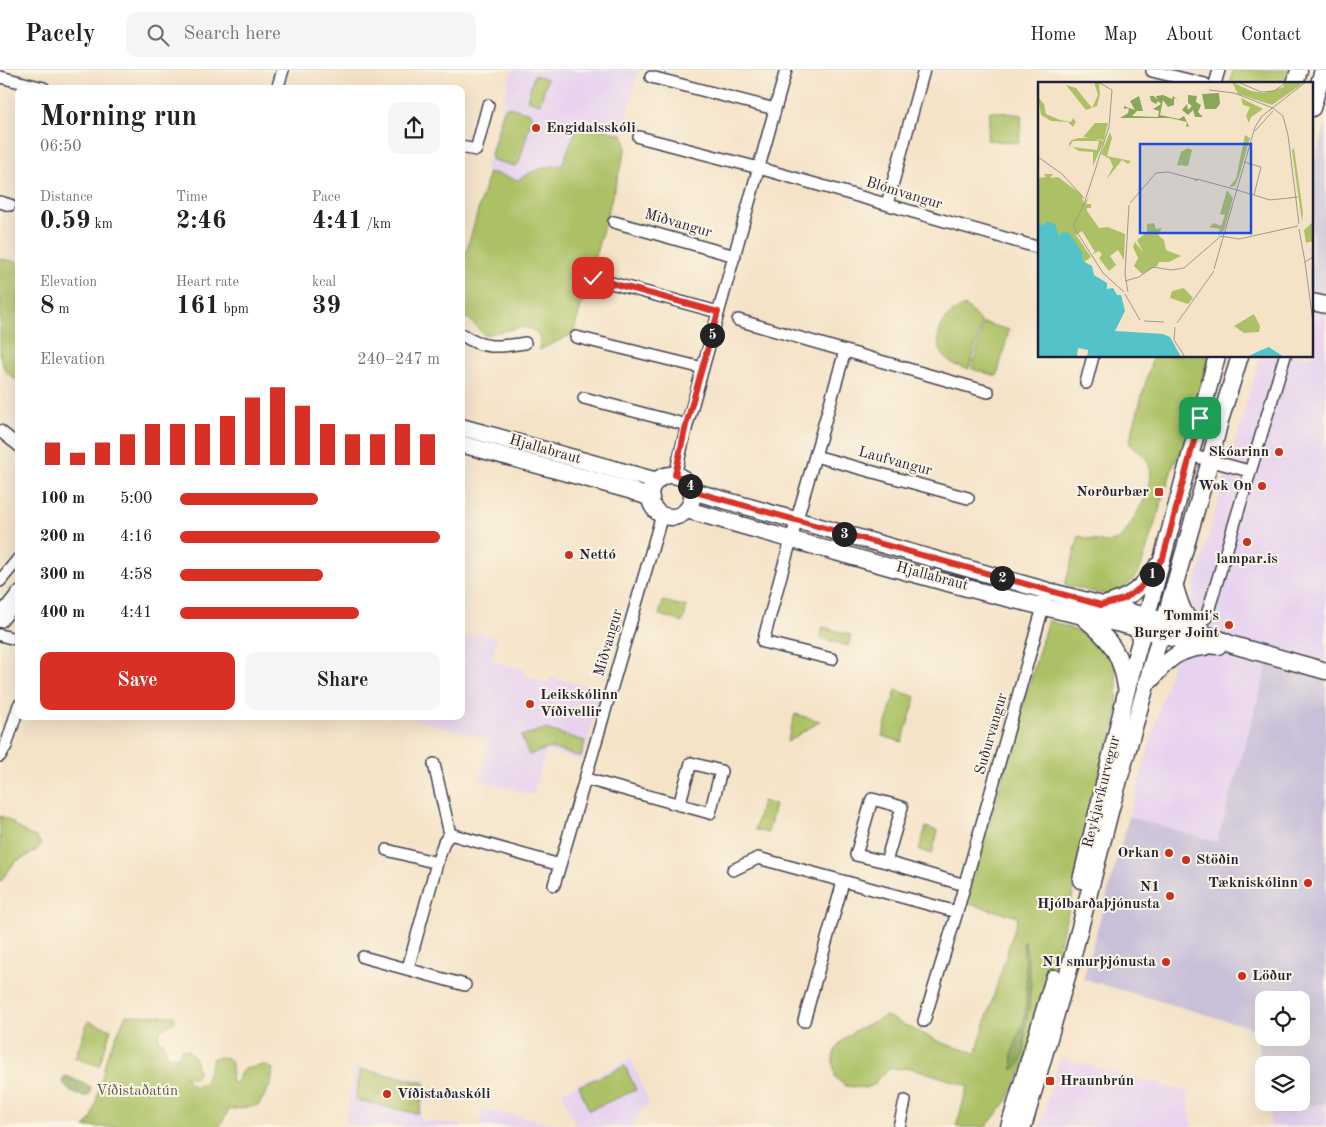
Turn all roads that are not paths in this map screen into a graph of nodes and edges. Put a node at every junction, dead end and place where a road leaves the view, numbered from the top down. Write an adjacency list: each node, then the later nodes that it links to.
1 (283, 70): 10 (street)
2 (786, 70): 13 (street)
3 (924, 70): 17 (street)
4 (1152, 70): 8 (street)
5 (1323, 70): 11 (main road)
6 (0, 77): 9 (street)
7 (651, 77): 13 (street)
8 (1197, 82)
9 (32, 85)
10 (278, 85)
11 (1314, 101)
12 (488, 105): 15 (street)
13 (775, 110): 16 (street)
14 (639, 136): 16 (street)
15 (465, 148)
16 (759, 168): 17 (street, Blómvangur); 20 (street)
17 (887, 204): 19 (street, Blómvangur)
18 (614, 222): 20 (street, Miðvangur)
19 (1038, 247)
20 (735, 256): 22 (street)
21 (593, 278): 22 (street)
22 (718, 312): 32 (street)
23 (738, 320): 27 (street)
24 (465, 337): 26 (street)
25 (576, 337): 32 (street)
26 (525, 343)
27 (845, 351): 34 (street); 42 (street)
28 (1092, 358): 33 (street)
29 (1216, 358): 41 (main road, Reykjavíkurvegur)
30 (1239, 358): 43 (main road, Reykjavíkurvegur)
31 (1284, 358): 44 (street)
32 (702, 368): 36 (street)
33 (1086, 383)
34 (988, 392)
35 (584, 398): 36 (street)
36 (686, 425): 45 (street)
37 (465, 428): 46 (main road, Hjallabraut)
38 (0, 432): 39 (street)
39 (15, 443)
40 (465, 445): 48 (main road, Hjallabraut)
41 (1190, 455): 43 (street); 54 (main road, Reykjavíkurvegur)
42 (815, 456): 49 (street, Laufvangur); 52 (street)
43 (1210, 461): 44 (street); 57 (main road, Reykjavíkurvegur)
44 (1249, 471): 63 (street)
45 (675, 475): 46 (main road); 47 (main road)
46 (657, 481): 48 (main road)
47 (692, 491): 50 (main road); 52 (main road, Hjallabraut)
48 (651, 498): 51 (main road)
49 (968, 498)
50 (687, 510): 51 (main road); 53 (main road, Hjallabraut)
51 (662, 514): 77 (street, Miðvangur)
52 (797, 520): 53 (street); 58 (main road, Hjallabraut)
53 (791, 538): 58 (main road, Hjallabraut); 70 (street)
54 (1163, 558): 60 (main road); 65 (main road, Reykjavíkurvegur)
55 (15, 564): 56 (street)
56 (6, 577): 61 (main road)
57 (1174, 586): 66 (main road, Reykjavíkurvegur); 69 (main road)
58 (1046, 599): 60 (main road, Hjallabraut); 62 (main road, Hjallabraut); 87 (street, Suðurvangur)
59 (15, 600): 64 (main road)
60 (1101, 605): 65 (main road, Hjallabraut)
61 (0, 606)
62 (1081, 616): 65 (main road, Hjallabraut); 73 (main road)
63 (1206, 618)
64 (0, 619)
65 (1145, 623): 66 (main road, Hjallabraut); 73 (main road, Reykjavíkurvegur)
66 (1163, 628): 69 (main road, Hjallabraut); 72 (main road, Reykjavíkurvegur)
67 (0, 635): 68 (street)
68 (15, 639)
69 (1216, 642): 71 (main road); 72 (main road)
70 (832, 659)
71 (1326, 671)
72 (1147, 686): 99 (main road, Reykjavíkurvegur)
73 (1126, 693): 95 (main road, Reykjavíkurvegur)
74 (15, 718): 75 (street)
75 (0, 756)
76 (434, 764): 79 (street)
77 (586, 779): 78 (street); 83 (street, Miðvangur)
78 (679, 805): 78 (street)
79 (450, 834): 82 (street); 83 (street)
80 (386, 850): 82 (street)
81 (886, 862): 81 (street); 87 (street)
82 (436, 863): 90 (street)
83 (560, 865): 86 (street, Miðvangur)
84 (733, 870): 85 (street)
85 (843, 882): 88 (street); 92 (street)
86 (554, 884)
87 (965, 885): 88 (street, Suðurvangur)
88 (957, 912): 93 (street, Suðurvangur)
89 (363, 957): 90 (street)
90 (408, 968): 91 (street)
91 (464, 985)
92 (804, 1021)
93 (924, 1021)
94 (906, 1101): 96 (street)
95 (1017, 1102): 97 (main road); 98 (main road, Reykjavíkurvegur)
96 (899, 1127)
97 (1002, 1127)
98 (1009, 1127)
99 (1023, 1127)

